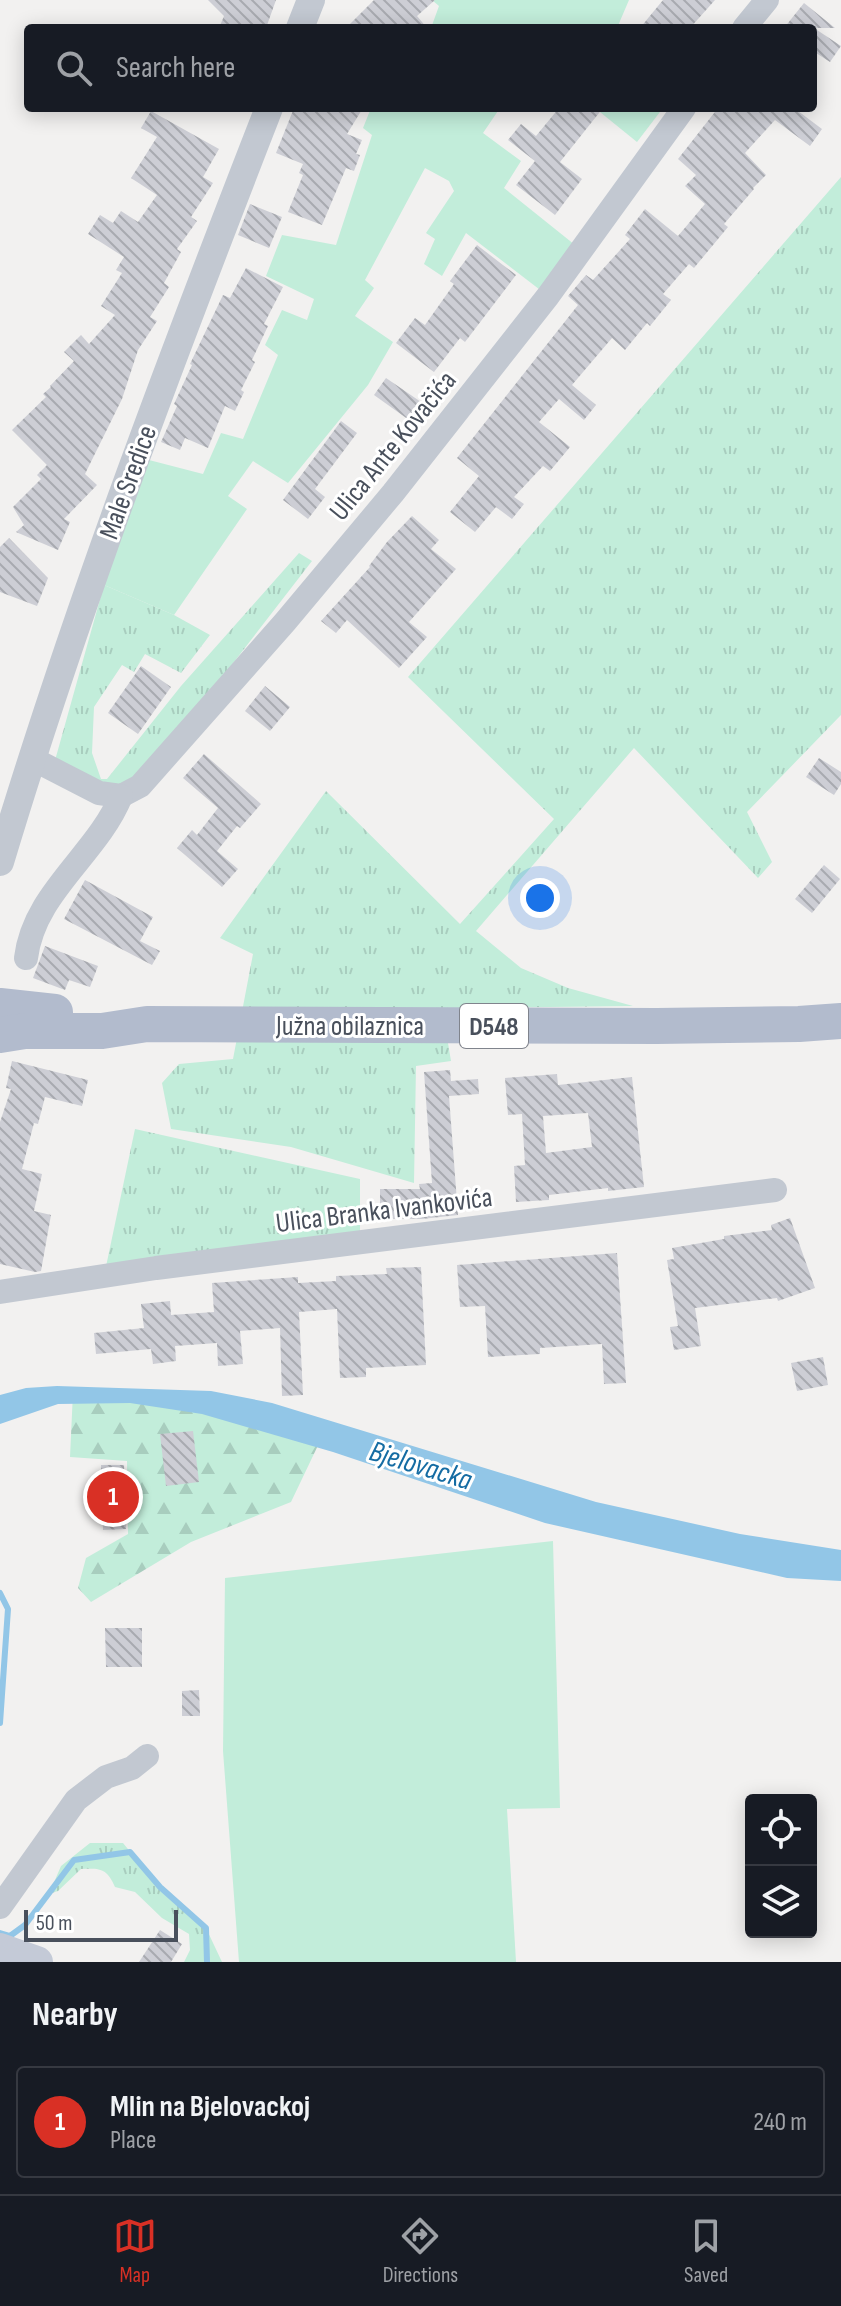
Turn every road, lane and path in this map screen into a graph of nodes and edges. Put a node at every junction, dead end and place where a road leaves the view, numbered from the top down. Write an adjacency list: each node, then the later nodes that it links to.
1 (311, 0): 3 (street)
2 (767, 0): 4 (street)
3 (302, 24)
4 (747, 24)
5 (267, 112): 7 (street, Male Sredice)
6 (681, 112): 8 (street, Ulica Ante Kovačića)
7 (31, 758): 8 (street); 9 (street, Male Sredice)
8 (121, 796): 10 (street, Ulica Ante Kovačića)
9 (0, 862)
10 (26, 958)
11 (0, 1006): 13 (main road, Južna obilaznica / D548)
12 (841, 1021): 13 (main road, Južna obilaznica / D548)
13 (147, 1024): 14 (main road, Južna obilaznica / D548)
14 (0, 1035)
15 (775, 1190): 16 (street, Ulica Branka Ivankovića)
16 (0, 1292)
17 (147, 1756): 18 (street)
18 (0, 1907)
19 (0, 1949): 20 (main road)
20 (37, 1962)

